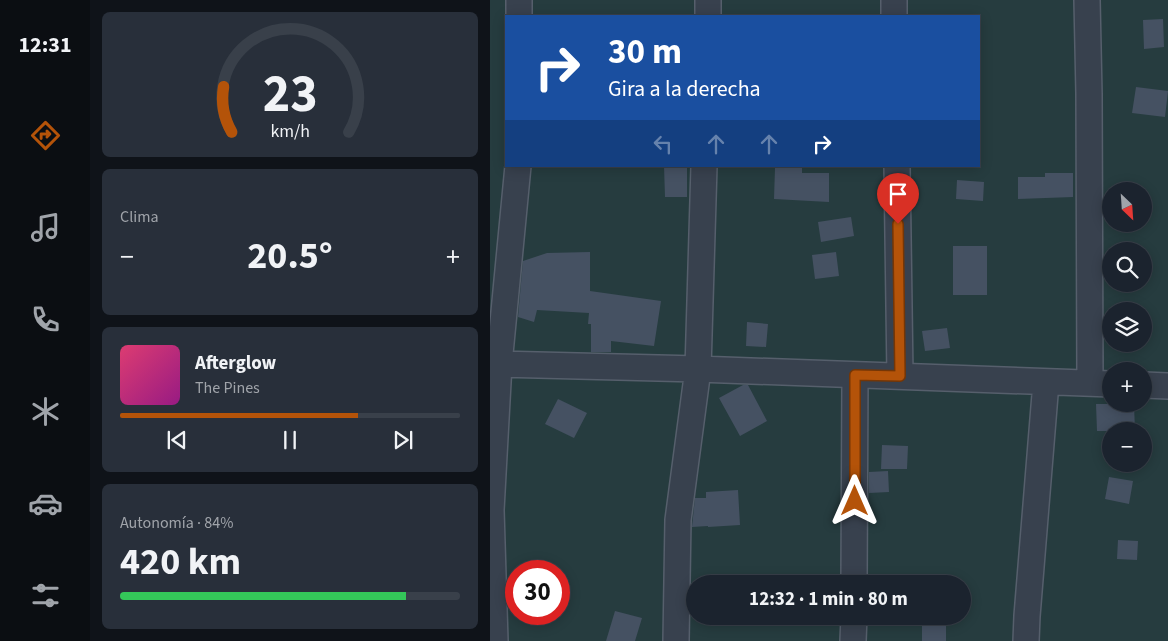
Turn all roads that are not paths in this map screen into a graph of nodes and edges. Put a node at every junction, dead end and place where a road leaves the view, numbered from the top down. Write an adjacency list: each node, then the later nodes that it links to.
1 (519, 0): 5 (street)
2 (708, 0): 6 (street)
3 (894, 0): 7 (street)
4 (1087, 0): 16 (street)
5 (519, 15)
6 (708, 15)
7 (894, 15)
8 (518, 167): 11 (street)
9 (704, 167): 12 (street)
10 (897, 167): 14 (street)
11 (499, 364): 12 (street); 19 (street)
12 (698, 369): 13 (street); 23 (street)
13 (855, 375): 14 (street); 20 (street)
14 (900, 376): 15 (street)
15 (1046, 382): 16 (street); 25 (street)
16 (1101, 384)
17 (1152, 385): 18 (street)
18 (1168, 386)
19 (491, 510): 22 (street)
20 (854, 575)
21 (854, 625): 24 (street)
22 (495, 641)
23 (676, 641)
24 (853, 641)
25 (1026, 641)

